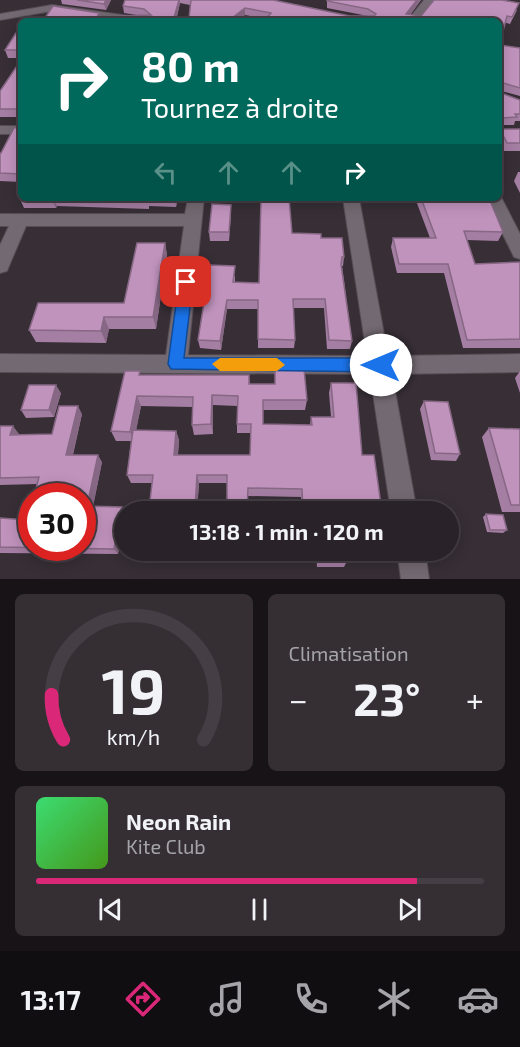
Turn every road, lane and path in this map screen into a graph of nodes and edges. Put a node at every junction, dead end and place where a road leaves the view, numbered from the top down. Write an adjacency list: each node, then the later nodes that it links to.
1 (429, 0): 3 (street)
2 (113, 18): 4 (street)
3 (415, 18)
4 (2, 19)
5 (0, 130): 6 (street)
6 (18, 130)
7 (196, 201): 12 (street)
8 (352, 201): 18 (street)
9 (494, 201): 13 (street)
10 (0, 220): 11 (street)
11 (20, 220): 12 (street); 14 (street)
12 (193, 220): 17 (street)
13 (520, 252)
14 (0, 266)
15 (0, 363): 17 (street)
16 (520, 363): 18 (street)
17 (176, 364): 18 (street)
18 (381, 365): 19 (street)
19 (402, 501)
20 (413, 561): 21 (street)
21 (415, 579)

